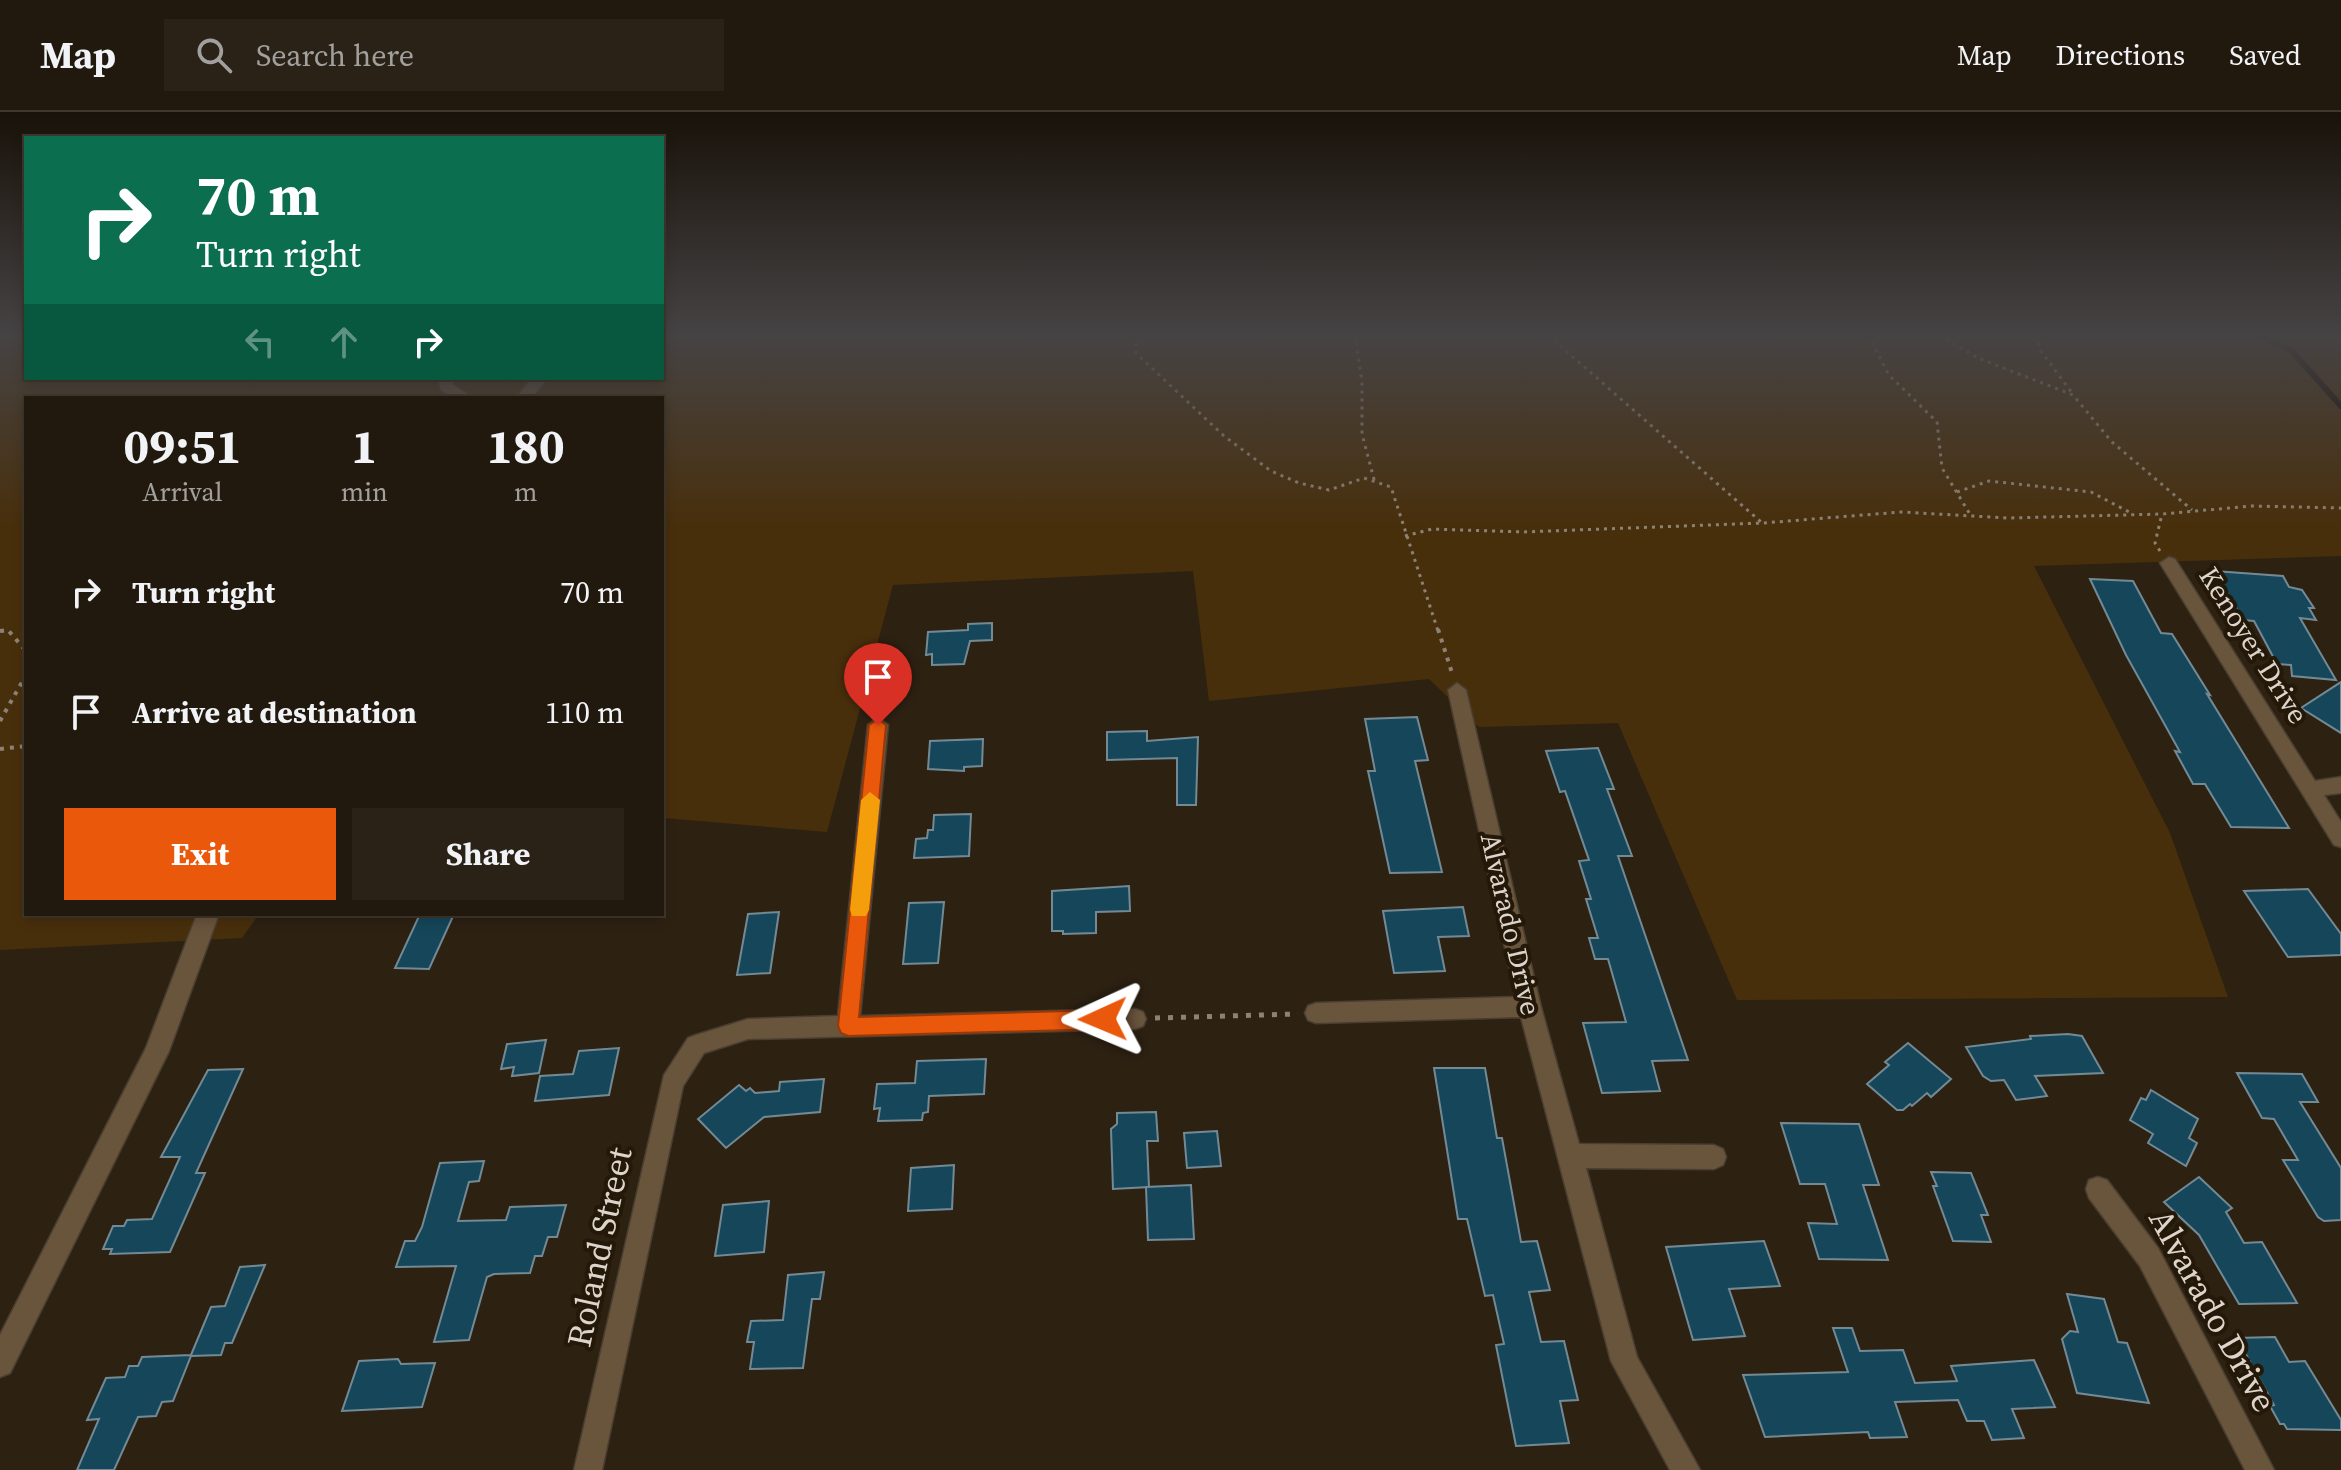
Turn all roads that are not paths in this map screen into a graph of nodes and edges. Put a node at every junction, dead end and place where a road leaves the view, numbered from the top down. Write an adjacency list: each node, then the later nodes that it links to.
1 (2169, 563): 5 (street, Kenoyer Drive)
2 (1457, 690): 8 (street, Alvarado Drive)
3 (878, 725): 11 (street)
4 (2341, 785): 5 (street)
5 (2311, 789): 6 (street, Kenoyer Drive)
6 (2341, 839)
7 (207, 916): 15 (street)
8 (1530, 1007): 9 (street); 12 (street, Alvarado Drive)
9 (1316, 1013)
10 (1135, 1019): 11 (street)
11 (848, 1026): 16 (street, Roland Street)
12 (1569, 1156): 13 (street); 17 (street, Alvarado Drive)
13 (1714, 1157)
14 (2098, 1189): 18 (street, Alvarado Drive)
15 (0, 1363)
16 (588, 1470)
17 (1686, 1470)
18 (2260, 1470)

